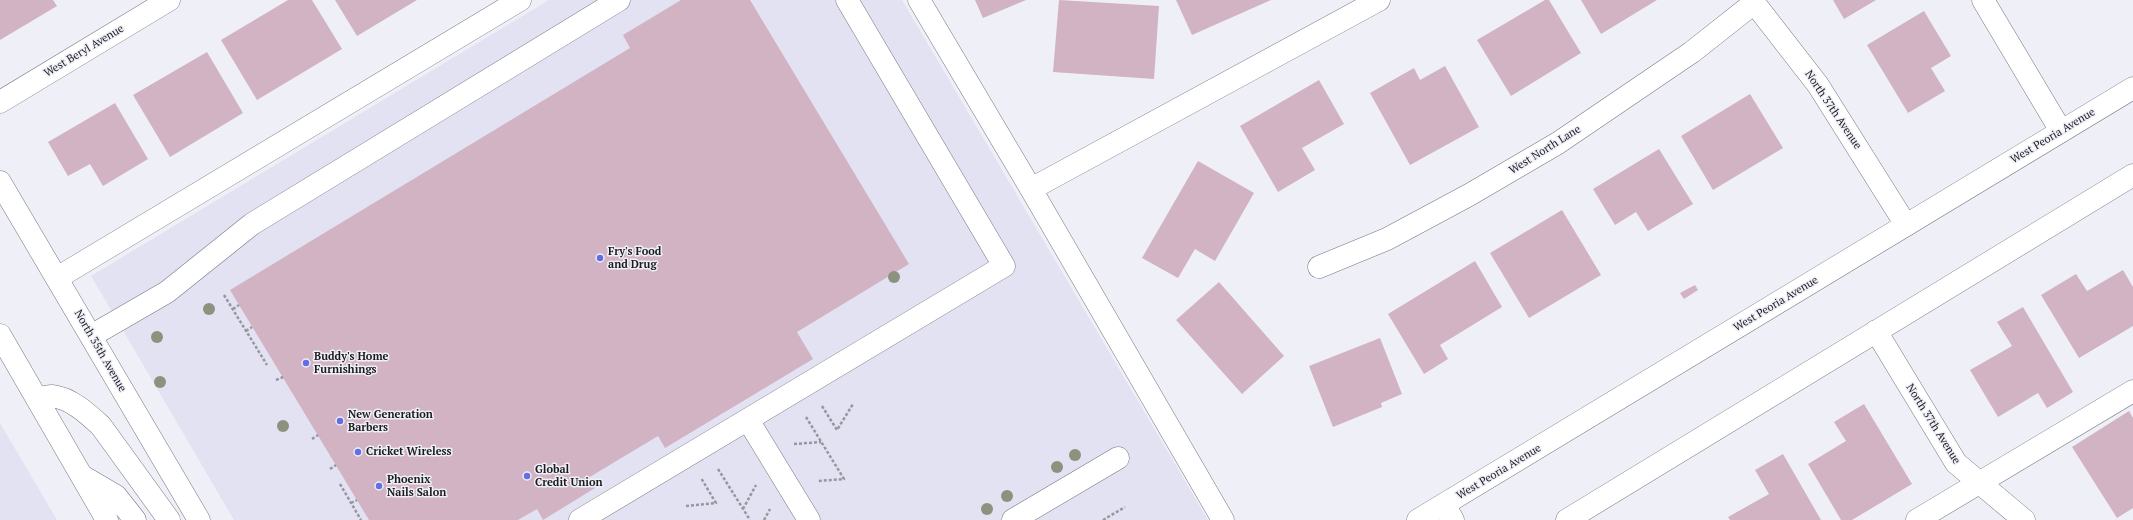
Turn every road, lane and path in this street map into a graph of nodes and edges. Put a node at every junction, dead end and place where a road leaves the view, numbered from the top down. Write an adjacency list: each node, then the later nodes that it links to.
1 (169, 0): 10 (street, West Beryl Avenue)
2 (520, 0): 17 (street)
3 (619, 0): 25 (street)
4 (846, 0): 34 (street)
5 (919, 0): 14 (street)
6 (1379, 0): 14 (street)
7 (1983, 0): 11 (street)
8 (1753, 2): 15 (street, North 37th Avenue); 16 (street, West North Lane)
9 (2133, 88): 11 (street, West Peoria Avenue)
10 (0, 102)
11 (2062, 131): 15 (street, West Peoria Avenue)
12 (2133, 175): 23 (street)
13 (0, 182): 17 (street, North 35th Avenue)
14 (1031, 189): 67 (street)
15 (1906, 225): 55 (street, West Peoria Avenue)
16 (1319, 267)
17 (57, 278): 25 (street, North 35th Avenue)
18 (224, 295): 20 (path)
19 (239, 305): 20 (path)
20 (233, 309): 22 (path)
21 (252, 327): 22 (path)
22 (246, 331): 26 (path)
23 (1876, 331): 47 (street, North 37th Avenue); 69 (street)
24 (0, 335): 30 (street)
25 (91, 336): 59 (street, North 35th Avenue)
26 (267, 365)
27 (283, 377): 28 (path)
28 (276, 380)
29 (2133, 391): 47 (street)
30 (37, 398): 44 (street); 58 (street)
31 (820, 402): 32 (path)
32 (853, 404)
33 (803, 412): 37 (path)
34 (748, 420): 61 (street); 64 (street)
35 (318, 435): 36 (path)
36 (312, 439)
37 (821, 442): 38 (path); 46 (path)
38 (788, 445)
39 (1118, 458): 65 (street)
40 (336, 465): 42 (path)
41 (715, 465): 54 (path)
42 (330, 469)
43 (699, 474): 52 (path)
44 (82, 476): 56 (street); 57 (street)
45 (759, 479): 54 (path)
46 (811, 482)
47 (1978, 483): 70 (street); 71 (street, North 37th Avenue)
48 (340, 484): 50 (path)
49 (356, 500): 50 (path)
50 (351, 503): 60 (path)
51 (773, 503): 63 (path)
52 (686, 506)
53 (1125, 507): 66 (path)
54 (743, 509): 62 (path)
55 (1448, 512): 68 (street, West Peoria Avenue)
56 (107, 520)
57 (135, 520)
58 (169, 520)
59 (199, 520)
60 (361, 520)
61 (580, 520)
62 (750, 520)
63 (764, 520)
64 (809, 520)
65 (1013, 520)
66 (1103, 520)
67 (1223, 520)
68 (1418, 520)
69 (1567, 520)
70 (1917, 520)
71 (2024, 520)

